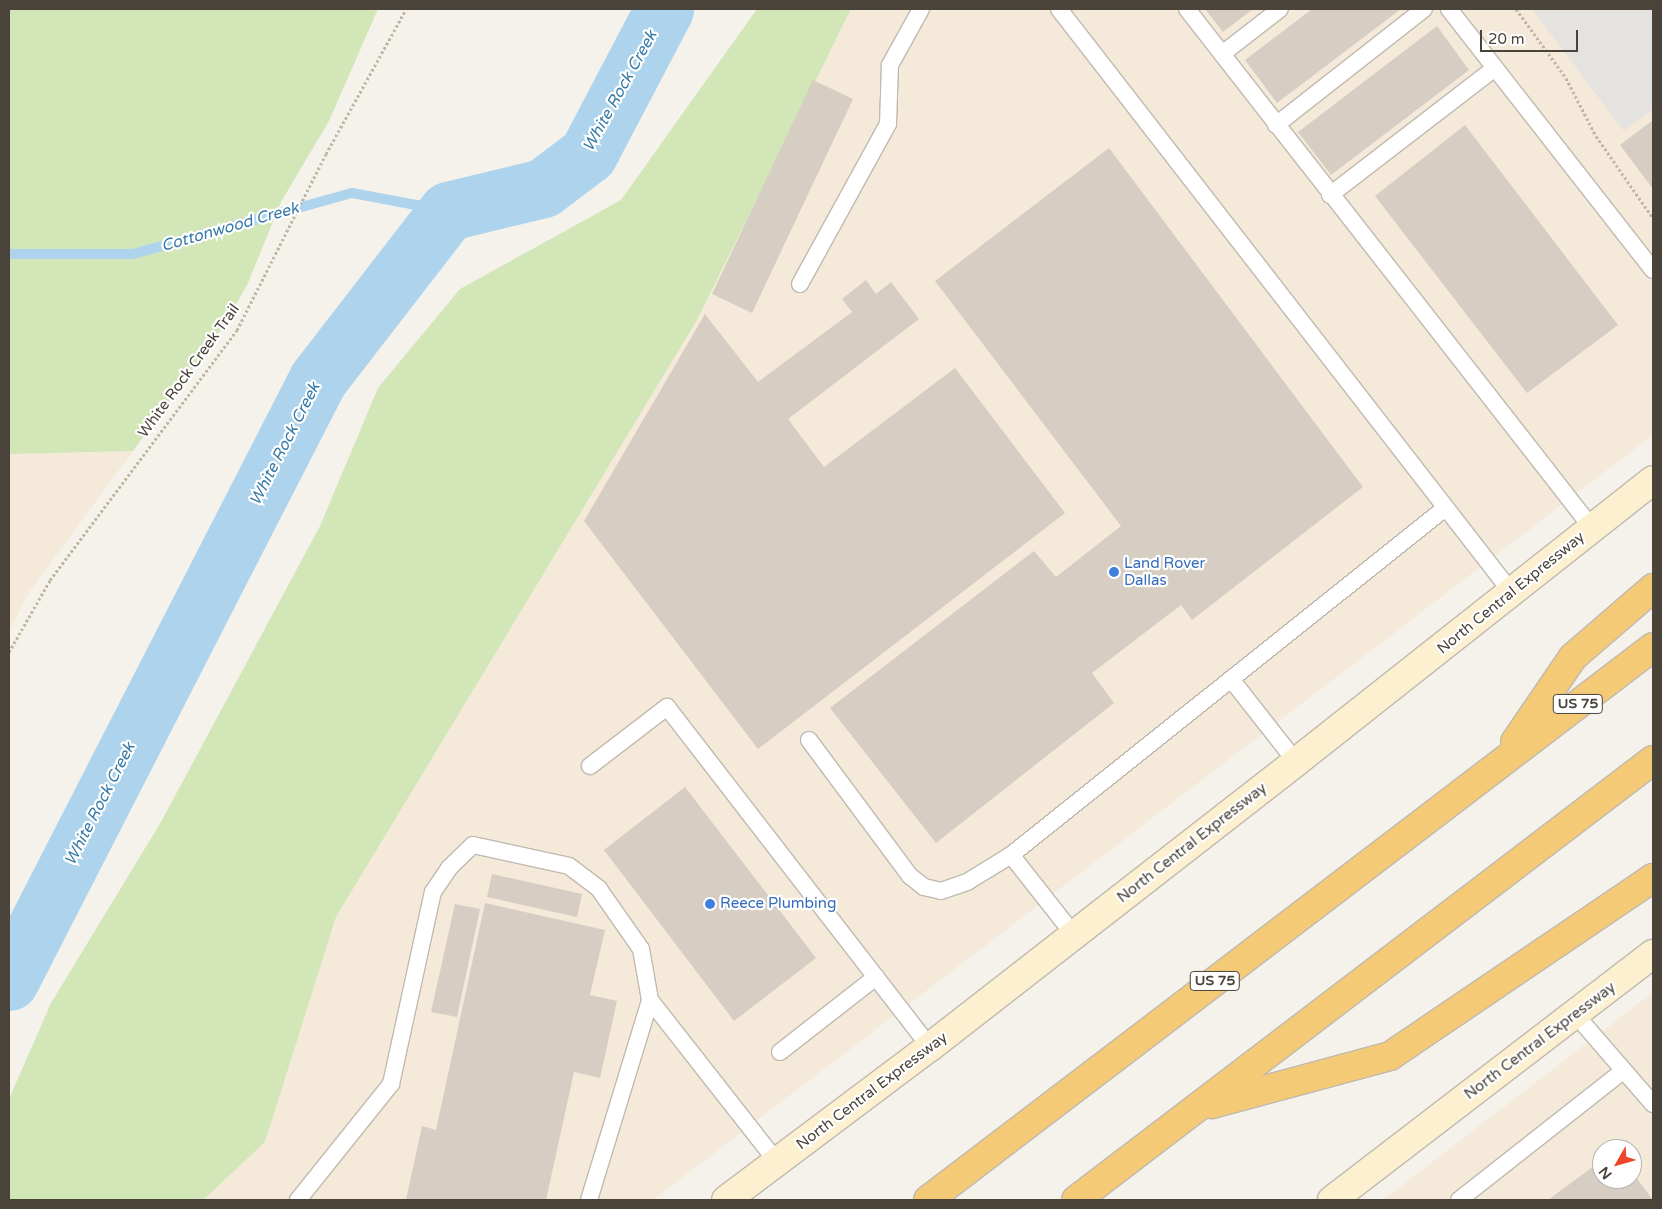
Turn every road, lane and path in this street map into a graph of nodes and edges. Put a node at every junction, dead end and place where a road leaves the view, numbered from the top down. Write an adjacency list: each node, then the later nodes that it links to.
1 (406, 9): 22 (path, White Rock Creek Trail)
2 (921, 9): 15 (lane)
3 (1059, 9): 17 (lane)
4 (1187, 9): 9 (lane)
5 (1280, 9): 9 (lane)
6 (1424, 9): 11 (lane)
7 (1449, 9): 10 (lane)
8 (1516, 9): 13 (path)
9 (1222, 54): 11 (lane)
10 (1495, 68): 12 (lane); 14 (lane)
11 (1276, 125): 12 (lane)
12 (1330, 196): 18 (lane)
13 (1653, 218)
14 (1653, 270)
15 (800, 284)
16 (1653, 480): 18 (main road, North Central Expressway)
17 (1444, 509): 20 (lane); 23 (lane)
18 (1592, 528): 20 (main road, North Central Expressway)
19 (1653, 588): 27 (highway)
20 (1512, 593): 26 (main road, North Central Expressway)
21 (1653, 647): 27 (highway, US 75)
22 (9, 652)
23 (1231, 679): 26 (lane); 29 (lane)
24 (809, 740): 29 (lane)
25 (1653, 760): 40 (highway)
26 (1296, 762): 31 (main road, North Central Expressway)
27 (1502, 762): 45 (highway, US 75)
28 (590, 766): 33 (lane)
29 (1011, 855): 31 (lane)
30 (1653, 878): 40 (highway)
31 (1074, 935): 36 (main road, North Central Expressway)
32 (1653, 954): 35 (main road, North Central Expressway)
33 (876, 977): 36 (lane); 37 (lane)
34 (650, 1000): 41 (lane); 42 (lane); 43 (lane)
35 (1575, 1014): 38 (lane); 47 (main road, North Central Expressway)
36 (930, 1047): 41 (main road, North Central Expressway)
37 (780, 1052)
38 (1623, 1071): 39 (lane); 48 (lane)
39 (1653, 1104)
40 (1198, 1107): 46 (highway)
41 (777, 1162): 44 (main road, North Central Expressway)
42 (298, 1200)
43 (589, 1200)
44 (726, 1200)
45 (928, 1200)
46 (1076, 1200)
47 (1332, 1200)
48 (1459, 1200)

